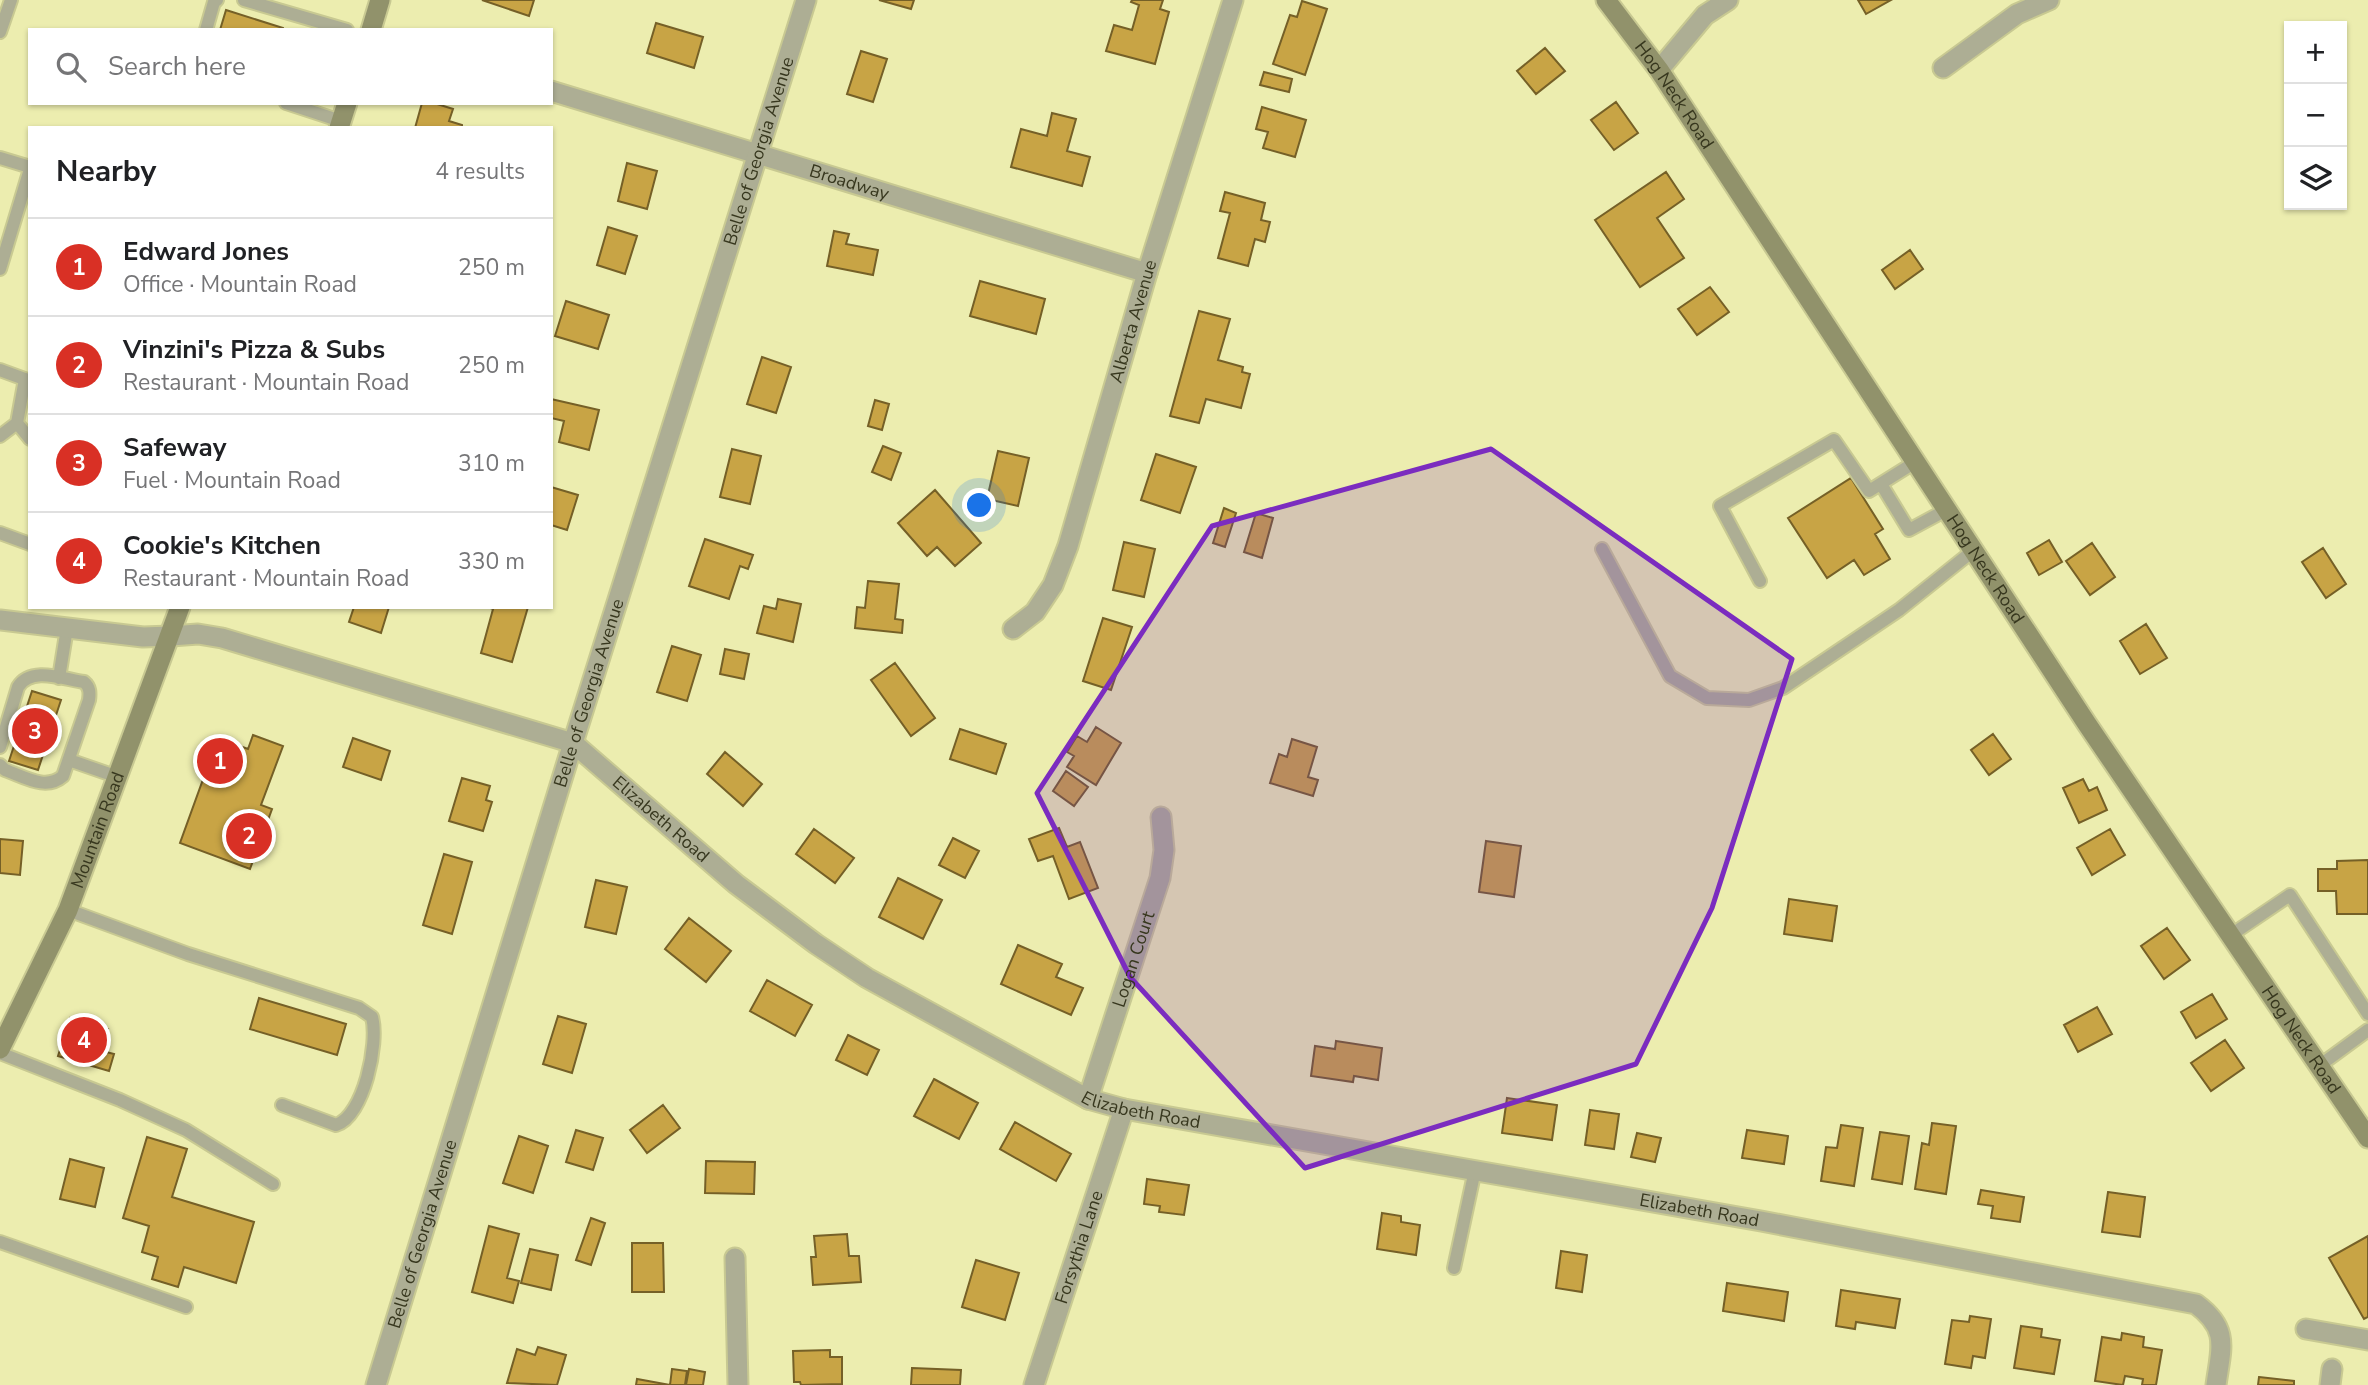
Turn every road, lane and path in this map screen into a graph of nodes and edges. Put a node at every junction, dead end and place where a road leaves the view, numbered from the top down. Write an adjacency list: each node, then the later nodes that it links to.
1 (11, 0): 13 (lane)
2 (217, 0): 11 (lane)
3 (244, 0): 10 (lane)
4 (380, 0): 12 (main road)
5 (806, 0): 19 (street, Belle of Georgia Avenue)
6 (1233, 0): 24 (street, Alberta Avenue)
7 (1606, 0): 15 (main road, Hog Neck Road)
8 (1728, 0): 15 (street)
9 (2049, 0): 14 (street)
10 (320, 26)
11 (207, 28)
12 (372, 28)
13 (0, 32)
14 (1942, 68)
15 (1659, 70): 30 (main road, Hog Neck Road)
16 (553, 92): 19 (street, Broadway)
17 (297, 105): 18 (lane)
18 (342, 117)
19 (757, 154): 24 (street, Broadway); 44 (street, Belle of Georgia Avenue)
20 (0, 158): 21 (lane)
21 (28, 167)
22 (28, 175): 23 (lane)
23 (0, 269)
24 (1147, 273): 41 (street, Alberta Avenue)
25 (0, 370): 26 (lane)
26 (28, 380): 27 (lane)
27 (17, 423): 28 (lane); 29 (lane)
28 (0, 436)
29 (28, 437)
30 (1917, 461): 31 (lane); 32 (main road, Hog Neck Road)
31 (1881, 484): 32 (lane); 37 (lane)
32 (1948, 509): 36 (main road, Hog Neck Road)
33 (0, 533): 34 (lane)
34 (28, 543)
35 (1602, 550): 36 (lane)
36 (1975, 550): 51 (main road, Hog Neck Road)
37 (1760, 581)
38 (179, 609): 42 (main road, Mountain Road)
39 (0, 620): 40 (street, Elizabeth Road)
40 (67, 628): 42 (street, Elizabeth Road); 43 (lane)
41 (1013, 629)
42 (171, 636): 44 (street, Elizabeth Road); 48 (main road, Mountain Road)
43 (58, 678): 45 (lane); 46 (lane)
44 (573, 743): 56 (street, Elizabeth Road); 68 (street, Belle of Georgia Avenue)
45 (0, 747)
46 (69, 760): 47 (lane); 48 (lane)
47 (0, 765)
48 (118, 777): 50 (main road, Mountain Road)
49 (1161, 817): 56 (street, Logan Court)
50 (68, 910): 54 (main road, Mountain Road); 57 (lane)
51 (2231, 934): 52 (lane); 55 (main road, Hog Neck Road)
52 (2368, 1014)
53 (2368, 1030): 55 (lane)
54 (0, 1051): 61 (lane)
55 (2319, 1066): 59 (main road, Hog Neck Road)
56 (1088, 1099): 58 (street, Elizabeth Road)
57 (282, 1105)
58 (1124, 1109): 60 (street, Elizabeth Road); 70 (street, Forsythia Lane)
59 (2368, 1138)
60 (1475, 1170): 64 (lane); 71 (street, Elizabeth Road)
61 (274, 1184)
62 (0, 1242): 65 (lane)
63 (735, 1258): 69 (street)
64 (1454, 1268)
65 (186, 1307)
66 (2306, 1329): 67 (street)
67 (2368, 1340)
68 (376, 1385)
69 (738, 1385)
70 (1034, 1385)
71 (2216, 1385)

